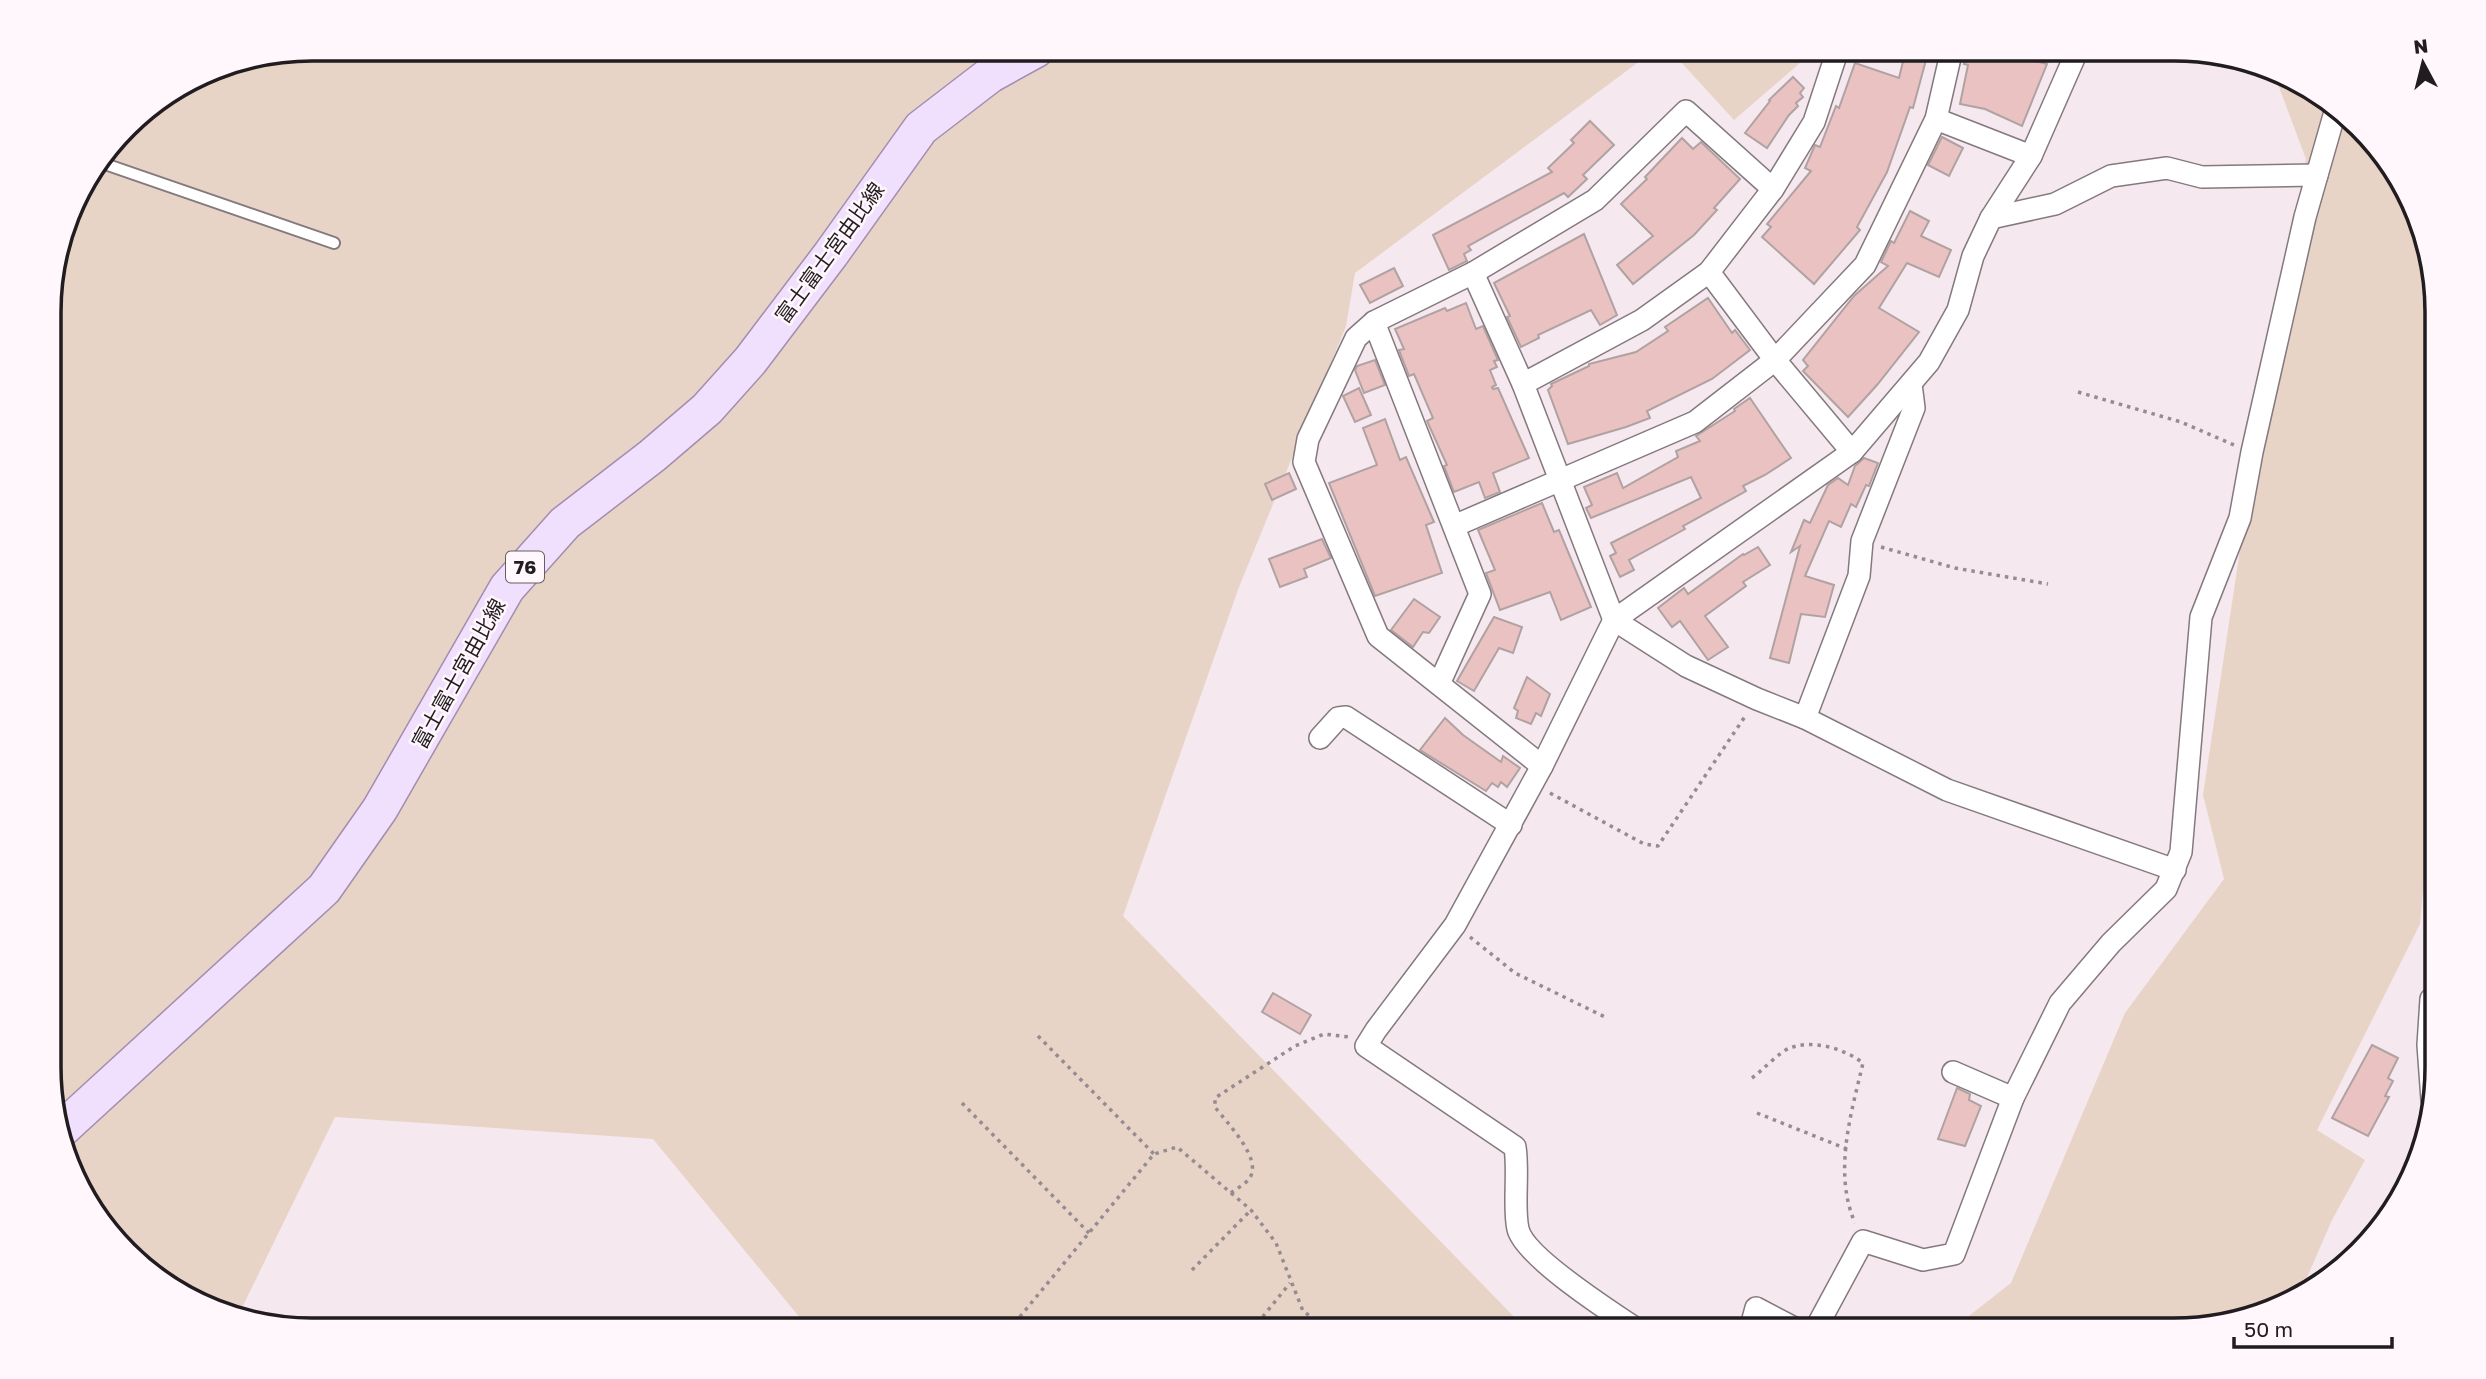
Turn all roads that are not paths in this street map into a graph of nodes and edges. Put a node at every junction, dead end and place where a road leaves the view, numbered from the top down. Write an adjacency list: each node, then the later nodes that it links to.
1 (1015, 61): 31 (main road, 富士富士宮由比線 / 76)
2 (1834, 61): 10 (street)
3 (1949, 61): 5 (street)
4 (2073, 61): 7 (street)
5 (1936, 119): 7 (street); 16 (street)
6 (2333, 119): 9 (street)
7 (2031, 156): 11 (street)
8 (109, 165): 12 (lane)
9 (2317, 175): 11 (street); 28 (street)
10 (1773, 189): 13 (street); 14 (street)
11 (1991, 218): 18 (street)
12 (334, 243)
13 (1709, 272): 16 (street); 17 (street)
14 (1473, 273): 15 (street); 17 (street)
15 (1374, 323): 21 (street); 23 (street)
16 (1776, 360): 19 (street); 20 (street)
17 (1524, 384): 20 (street)
18 (1911, 384): 19 (street); 24 (street)
19 (1852, 452): 22 (street)
20 (1560, 481): 21 (street); 22 (street)
21 (1454, 526): 23 (street)
22 (1614, 620): 24 (street); 26 (street)
23 (1439, 684): 26 (street)
24 (1805, 718): 28 (street)
25 (1320, 738): 27 (street)
26 (1537, 775): 27 (street)
27 (1511, 825): 32 (street)
28 (2175, 870): 30 (street)
29 (1953, 1072): 30 (street)
30 (2013, 1098): 35 (street)
31 (68, 1123)
32 (1619, 1318)
33 (1753, 1318): 34 (street)
34 (1775, 1318)
35 (1821, 1318)

